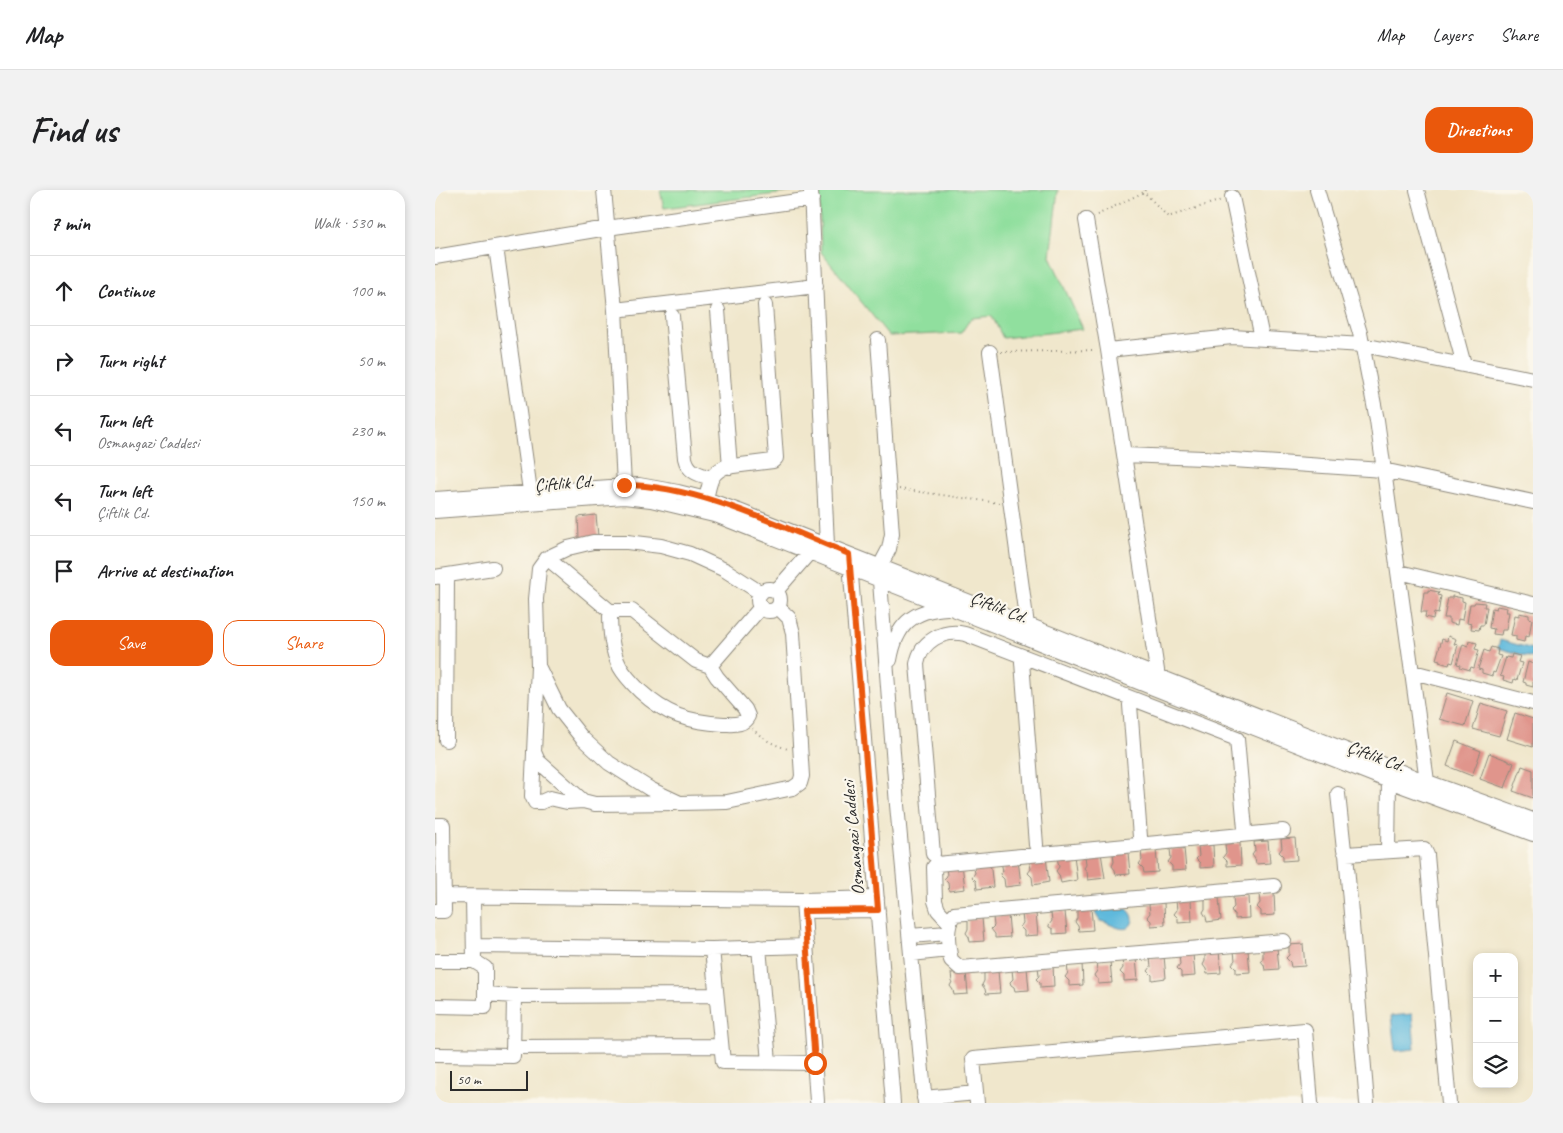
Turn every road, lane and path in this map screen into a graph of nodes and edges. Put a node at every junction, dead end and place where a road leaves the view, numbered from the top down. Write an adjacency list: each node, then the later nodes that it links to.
1 (604, 190): 8 (street)
2 (1317, 190): 18 (street)
3 (1417, 190): 21 (street)
4 (1144, 191): 6 (path); 7 (path)
5 (811, 195): 8 (street); 11 (street)
6 (1231, 197): 16 (street)
7 (1086, 220): 19 (street)
8 (607, 228): 9 (street); 13 (street)
9 (496, 247): 10 (street); 29 (street)
10 (435, 257)
11 (815, 286): 13 (street); 35 (street)
12 (765, 305): 24 (street)
13 (615, 310): 27 (street)
14 (718, 310): 24 (street)
15 (672, 316): 26 (street)
16 (1263, 338): 18 (street); 19 (street)
17 (878, 340): 28 (street)
18 (1363, 344): 21 (street); 25 (street)
19 (1108, 350): 20 (path); 23 (street)
20 (990, 352): 33 (street)
21 (1464, 365): 22 (street)
22 (1533, 379)
23 (1125, 455): 25 (street); 59 (street)
24 (730, 467): 26 (street)
25 (1383, 470): 32 (street); 42 (street)
26 (711, 478): 31 (street)
27 (624, 485): 29 (street, Çiftlik Cd.); 31 (street, Çiftlik Cd.)
28 (889, 488): 33 (path); 39 (street)
29 (530, 491): 30 (street, Çiftlik Cd.)
30 (435, 499)
31 (706, 499): 35 (street, Çiftlik Cd.)
32 (1533, 502)
33 (1011, 504): 52 (street)
34 (435, 511): 36 (street, Çiftlik Cd.)
35 (827, 545): 37 (street, Çiftlik Cd.)
36 (809, 553): 41 (street, Çiftlik Cd.); 45 (street)
37 (849, 554): 39 (street, Çiftlik Cd.); 41 (street, Osmangazi Caddesi)
38 (547, 558): 46 (street); 51 (street); 54 (street)
39 (880, 566): 44 (street); 52 (street, Çiftlik Cd.)
40 (493, 568): 43 (street)
41 (851, 569): 44 (street, Çiftlik Cd.); 86 (street, Osmangazi Caddesi)
42 (1399, 572): 47 (street); 57 (street)
43 (441, 576): 60 (street)
44 (880, 581): 50 (street, Çiftlik Cd.); 58 (street)
45 (776, 591): 46 (street); 49 (street)
46 (761, 593): 48 (street)
47 (1533, 604)
48 (761, 607): 49 (street); 55 (street)
49 (778, 607): 66 (street)
50 (950, 608): 56 (street, Çiftlik Cd.); 58 (street)
51 (610, 611): 55 (street); 64 (street)
52 (1027, 625): 59 (street, Çiftlik Cd.)
53 (1023, 657): 61 (street); 79 (street); 81 (street)
54 (537, 666): 67 (street); 72 (street)
55 (710, 666): 64 (street)
56 (1113, 672): 61 (street); 68 (street, Çiftlik Cd.)
57 (1413, 672): 63 (street); 69 (street)
58 (887, 675): 90 (street)
59 (1159, 677): 69 (street, Çiftlik Cd.)
60 (441, 688): 65 (street)
61 (1108, 690): 62 (street)
62 (1131, 698): 75 (street); 78 (street)
63 (1533, 703)
64 (745, 721): 66 (path)
65 (446, 740)
66 (801, 750): 72 (street)
67 (534, 752): 71 (street); 71 (street)
68 (1389, 781): 77 (street, Çiftlik Cd.); 80 (street)
69 (1427, 781): 73 (street, Çiftlik Cd.)
70 (1338, 794): 82 (street)
71 (583, 801): 72 (street)
72 (680, 803)
73 (1533, 820)
74 (435, 825): 84 (street)
75 (1245, 829)
76 (1283, 831): 89 (street)
77 (1533, 834)
78 (1140, 837)
79 (1036, 845)
80 (1388, 851): 82 (street); 115 (street)
81 (933, 854)
82 (1346, 854): 114 (street)
83 (1274, 886): 89 (street)
84 (444, 896): 85 (street); 88 (street)
85 (473, 897): 87 (street); 92 (street)
86 (878, 904): 87 (street); 112 (street, Osmangazi Caddesi)
87 (803, 906): 93 (street)
88 (435, 911)
89 (949, 927): 90 (street); 96 (street)
90 (909, 936): 97 (street)
91 (1284, 941): 96 (street)
92 (475, 946): 95 (street); 99 (street)
93 (807, 946): 94 (street); 108 (street)
94 (759, 947): 95 (street); 107 (street)
95 (712, 949): 101 (street)
96 (949, 950): 97 (street)
97 (911, 954): 111 (street)
98 (435, 960): 99 (street)
99 (474, 961): 100 (street)
100 (485, 994): 102 (street); 103 (street)
101 (716, 995): 102 (street); 104 (street)
102 (514, 996): 105 (street)
103 (435, 1006)
104 (721, 1046): 105 (street); 107 (street)
105 (513, 1047): 106 (street)
106 (435, 1055)
107 (769, 1062): 108 (street)
108 (815, 1063): 110 (street)
109 (977, 1098): 111 (street); 113 (street)
110 (817, 1101)
111 (925, 1101)
112 (893, 1103)
113 (1311, 1103)
114 (1367, 1103)
115 (1449, 1103)

